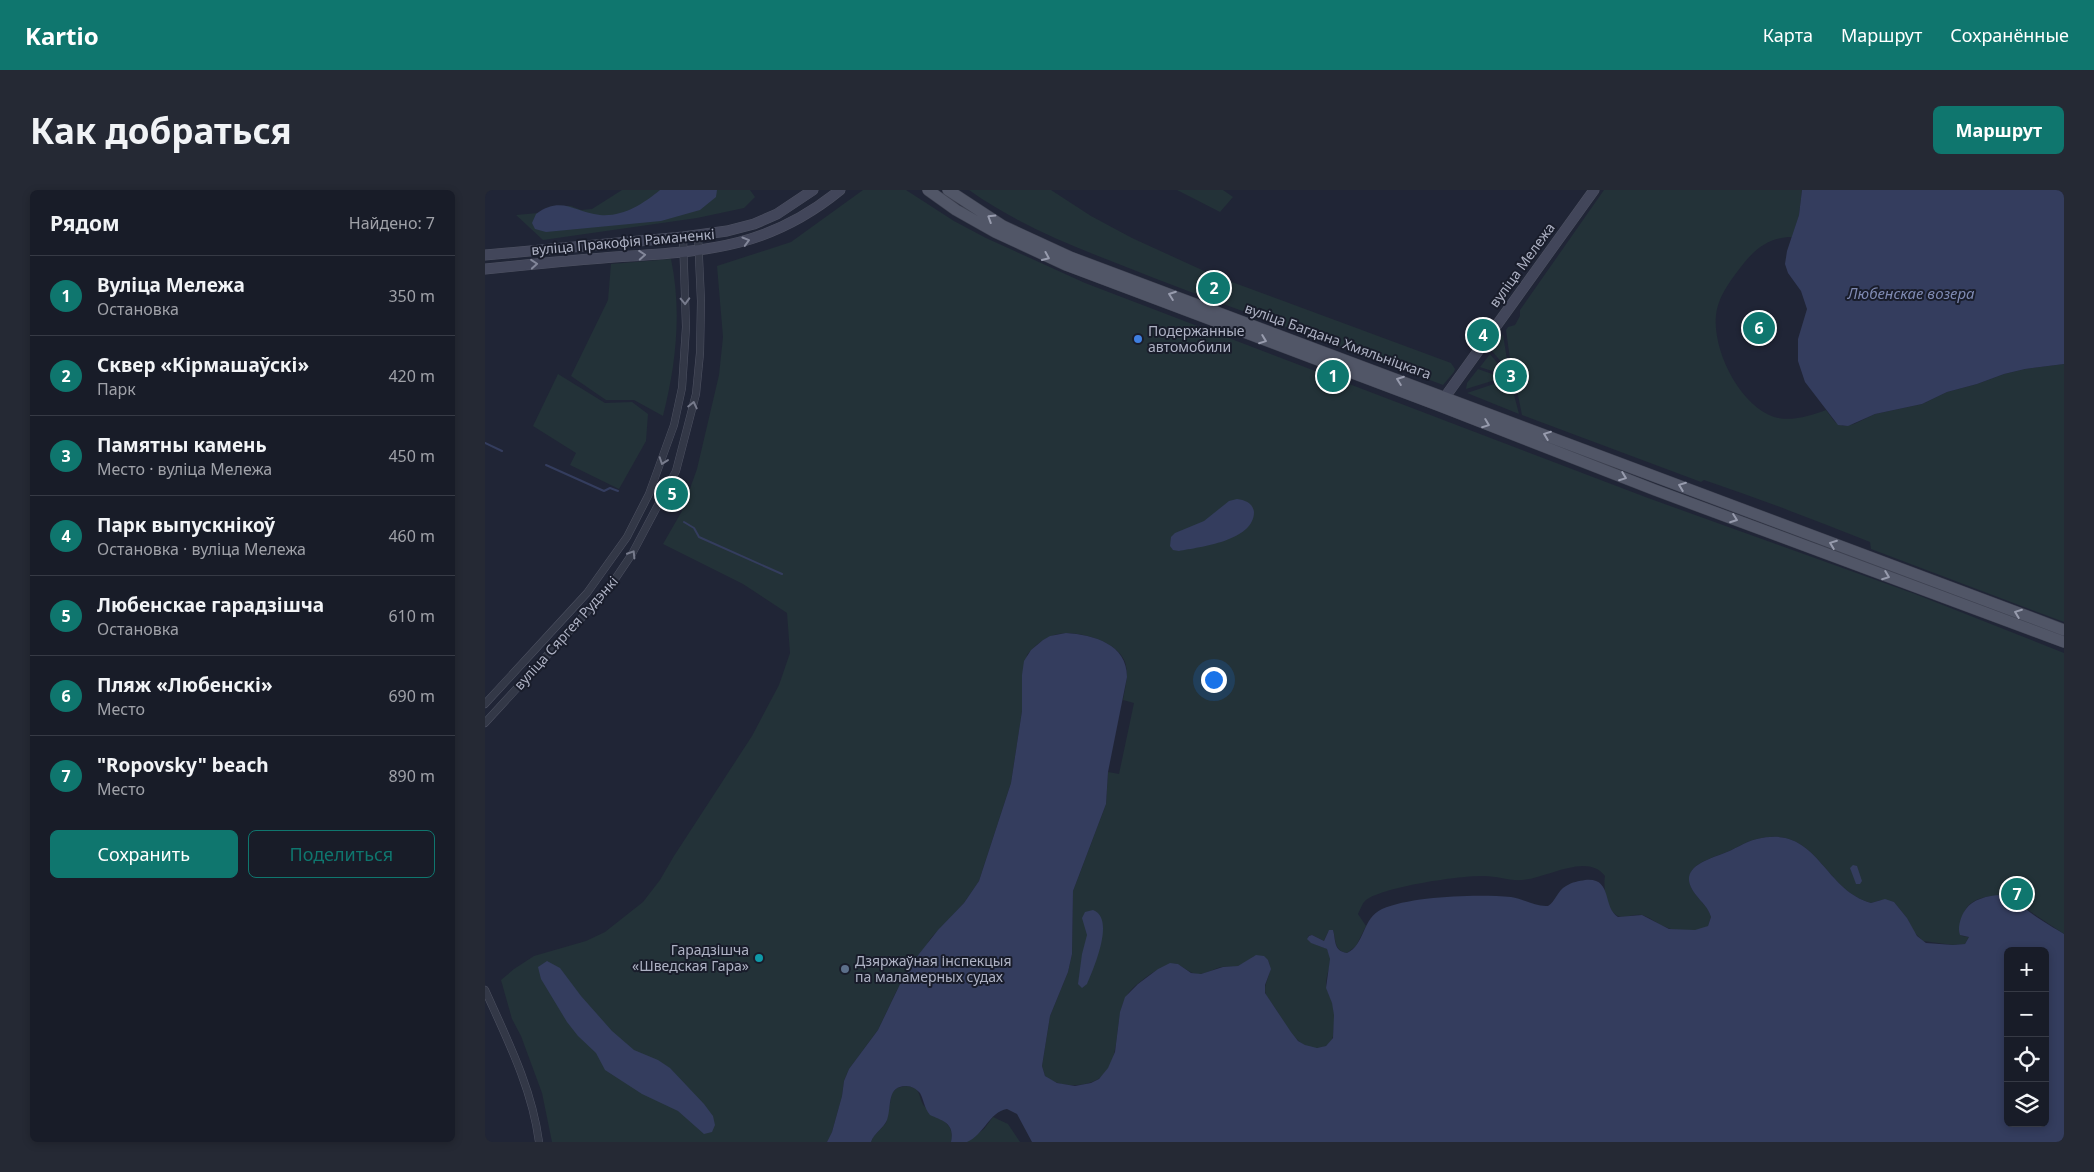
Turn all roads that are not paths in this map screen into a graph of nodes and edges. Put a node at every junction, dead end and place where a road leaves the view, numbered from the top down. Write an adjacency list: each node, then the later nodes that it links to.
1 (813, 190): 6 (street, вуліца Пракофія Раманенкі)
2 (840, 190): 8 (street, вуліца Пракофія Раманенкі, one-way to 2)
3 (928, 190): 12 (main road, вуліца Багдана Хмяльніцкага, one-way to 12)
4 (949, 190): 12 (main road, вуліца Багдана Хмяльніцкага, one-way to 4)
5 (1594, 190): 12 (street, вуліца Мележа)
6 (698, 236): 7 (street, вуліца Пракофія Раманенкі); 8 (street, вуліца Сяргея Рудэнкі)
7 (683, 237): 9 (street, вуліца Сяргея Рудэнкі); 10 (street, вуліца Пракофія Раманенкі)
8 (698, 250): 9 (street, вуліца Пракофія Раманенкі); 17 (street, вуліца Сяргея Рудэнкі, one-way to 8)
9 (684, 252): 11 (street, вуліца Пракофія Раманенкі, one-way to 9); 16 (street, вуліца Сяргея Рудэнкі, one-way to 16)
10 (485, 255)
11 (485, 269)
12 (1443, 401): 13 (main road)
13 (1854, 558): 14 (main road, one-way to 13); 15 (main road, one-way to 15)
14 (2064, 630)
15 (2064, 642)
16 (485, 704)
17 (485, 723)
18 (485, 990): 19 (street)
19 (539, 1142)

